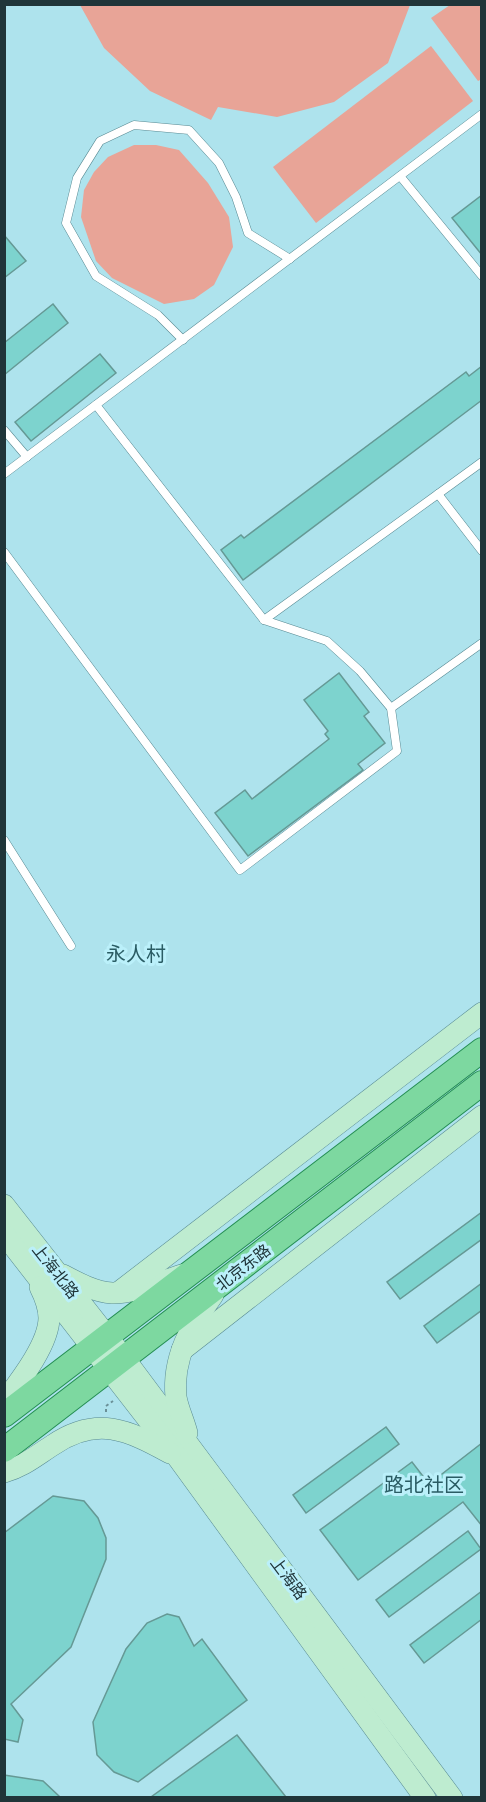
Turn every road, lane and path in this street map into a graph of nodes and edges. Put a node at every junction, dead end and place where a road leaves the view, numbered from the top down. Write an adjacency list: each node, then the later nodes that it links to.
1 (482, 114): 2 (lane)
2 (400, 176): 3 (lane); 4 (lane)
3 (290, 259): 5 (lane); 5 (lane)
4 (482, 276)
5 (183, 340): 6 (lane)
6 (96, 405): 8 (lane); 14 (lane)
7 (4, 430): 8 (lane)
8 (27, 457): 10 (lane)
9 (482, 462): 11 (lane)
10 (4, 474)
11 (438, 494): 12 (lane); 14 (lane)
12 (482, 551)
13 (4, 552): 16 (lane)
14 (264, 620): 16 (lane)
15 (482, 643): 16 (lane)
16 (391, 708)
17 (5, 840): 18 (lane)
18 (71, 946)
19 (482, 1013): 29 (main road)
20 (482, 1050): 26 (main road, 北京东路)
21 (482, 1083): 28 (main road, 北京东路)
22 (482, 1116): 31 (main road, 北京东路)
23 (4, 1205): 27 (main road, 上海北路)
24 (4, 1234): 25 (main road, 上海北路)
25 (31, 1267): 30 (main road, 上海北路); 32 (main road)
26 (194, 1271): 29 (main road); 30 (main road, 北京东路)
27 (57, 1272): 29 (main road); 30 (main road, 上海北路)
28 (222, 1283): 31 (main road); 33 (main road, 北京东路)
29 (119, 1292)
30 (101, 1342): 33 (main road, 上海路); 36 (main road, 北京东路)
31 (182, 1350): 37 (main road)
32 (34, 1358): 34 (main road); 35 (main road)
33 (118, 1364): 37 (main road, 上海路); 38 (main road, 北京东路)
34 (4, 1380)
35 (4, 1402)
36 (4, 1416)
37 (185, 1453): 38 (main road); 39 (main road, 上海路); 40 (main road, 上海路)
38 (8, 1467)
39 (425, 1797)
40 (452, 1797)

